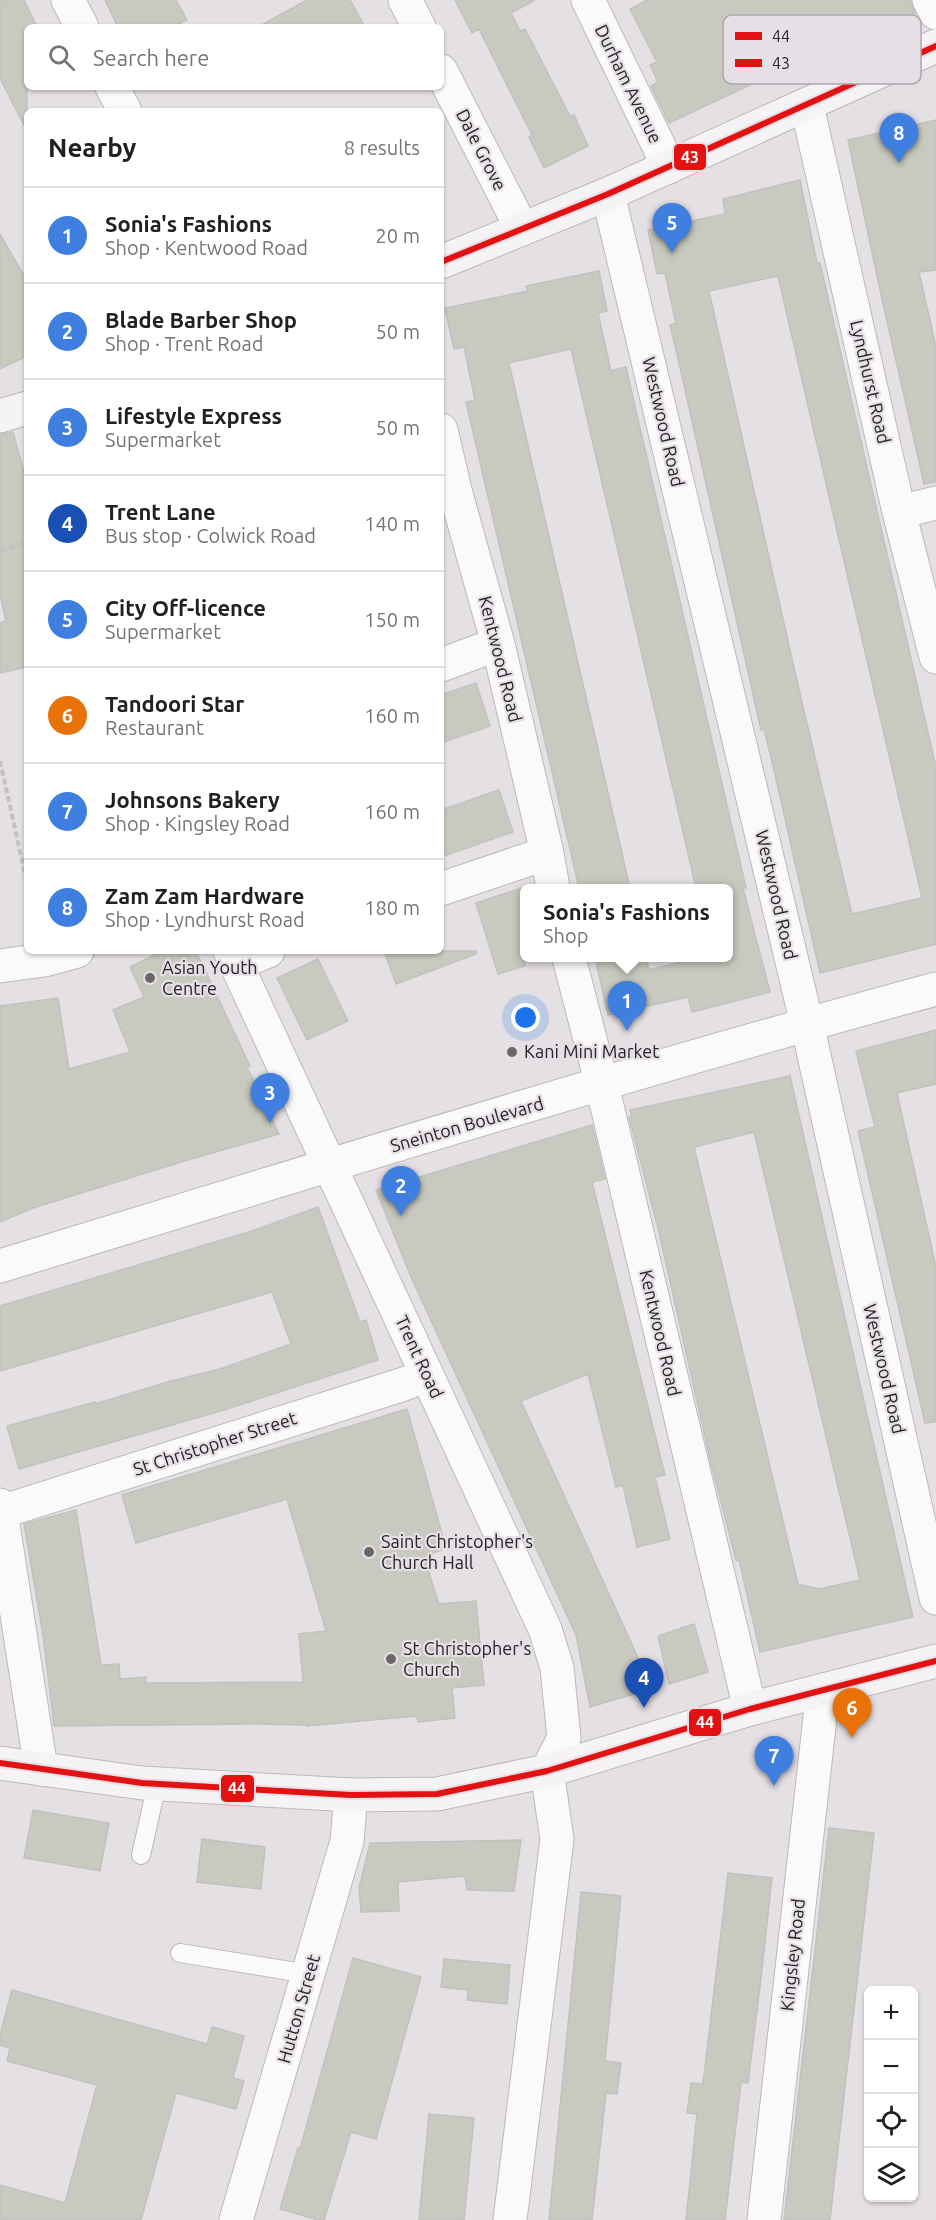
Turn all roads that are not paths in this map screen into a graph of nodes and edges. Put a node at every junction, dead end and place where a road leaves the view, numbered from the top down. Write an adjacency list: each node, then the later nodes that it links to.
1 (68, 0): 6 (street)
2 (405, 0): 7 (street)
3 (929, 0): 5 (street)
4 (594, 2): 15 (street, Durham Avenue)
5 (936, 13)
6 (80, 24)
7 (417, 24)
8 (936, 46): 9 (street)
9 (921, 53)
10 (444, 76): 17 (street, Dale Grove)
11 (854, 84): 13 (street)
12 (114, 90): 14 (street)
13 (807, 106): 15 (street); 21 (street, Lyndhurst Road)
14 (123, 108)
15 (669, 167): 16 (street)
16 (608, 194): 17 (street); 34 (street, Westwood Road)
17 (522, 229): 18 (street)
18 (444, 261)
19 (444, 443): 22 (street, Kentwood Road)
20 (936, 503): 21 (street)
21 (899, 512): 23 (street, Lyndhurst Road)
22 (498, 644): 24 (street); 25 (street, Kentwood Road)
23 (936, 657)
24 (444, 663)
25 (547, 853): 26 (street, Kentwood Road); 27 (street)
26 (552, 884)
27 (444, 888)
28 (66, 954): 32 (street)
29 (250, 954): 30 (street)
30 (233, 957): 36 (street, Trent Road)
31 (570, 962): 35 (street, Kentwood Road)
32 (0, 966)
33 (936, 989): 34 (street, Sneinton Boulevard)
34 (807, 1024): 35 (street, Sneinton Boulevard); 40 (street, Westwood Road)
35 (602, 1085): 36 (street, Sneinton Boulevard); 43 (street, Kentwood Road)
36 (330, 1165): 37 (street, Sneinton Boulevard); 38 (street, Trent Road)
37 (0, 1266)
38 (428, 1375): 39 (street, St Christopher Street); 46 (street, Trent Road)
39 (1, 1509): 45 (street)
40 (936, 1598)
41 (936, 1661): 42 (street)
42 (823, 1690): 43 (street); 54 (street, Kingsley Road)
43 (750, 1709): 46 (street)
44 (0, 1763): 45 (street)
45 (41, 1769): 47 (street)
46 (547, 1771): 48 (street); 53 (street)
47 (157, 1784): 48 (street); 49 (lane)
48 (351, 1795): 51 (street, Hutton Street)
49 (141, 1855)
50 (180, 1953): 51 (lane)
51 (309, 1974): 52 (street, Hutton Street)
52 (236, 2220)
53 (510, 2220)
54 (764, 2220)

